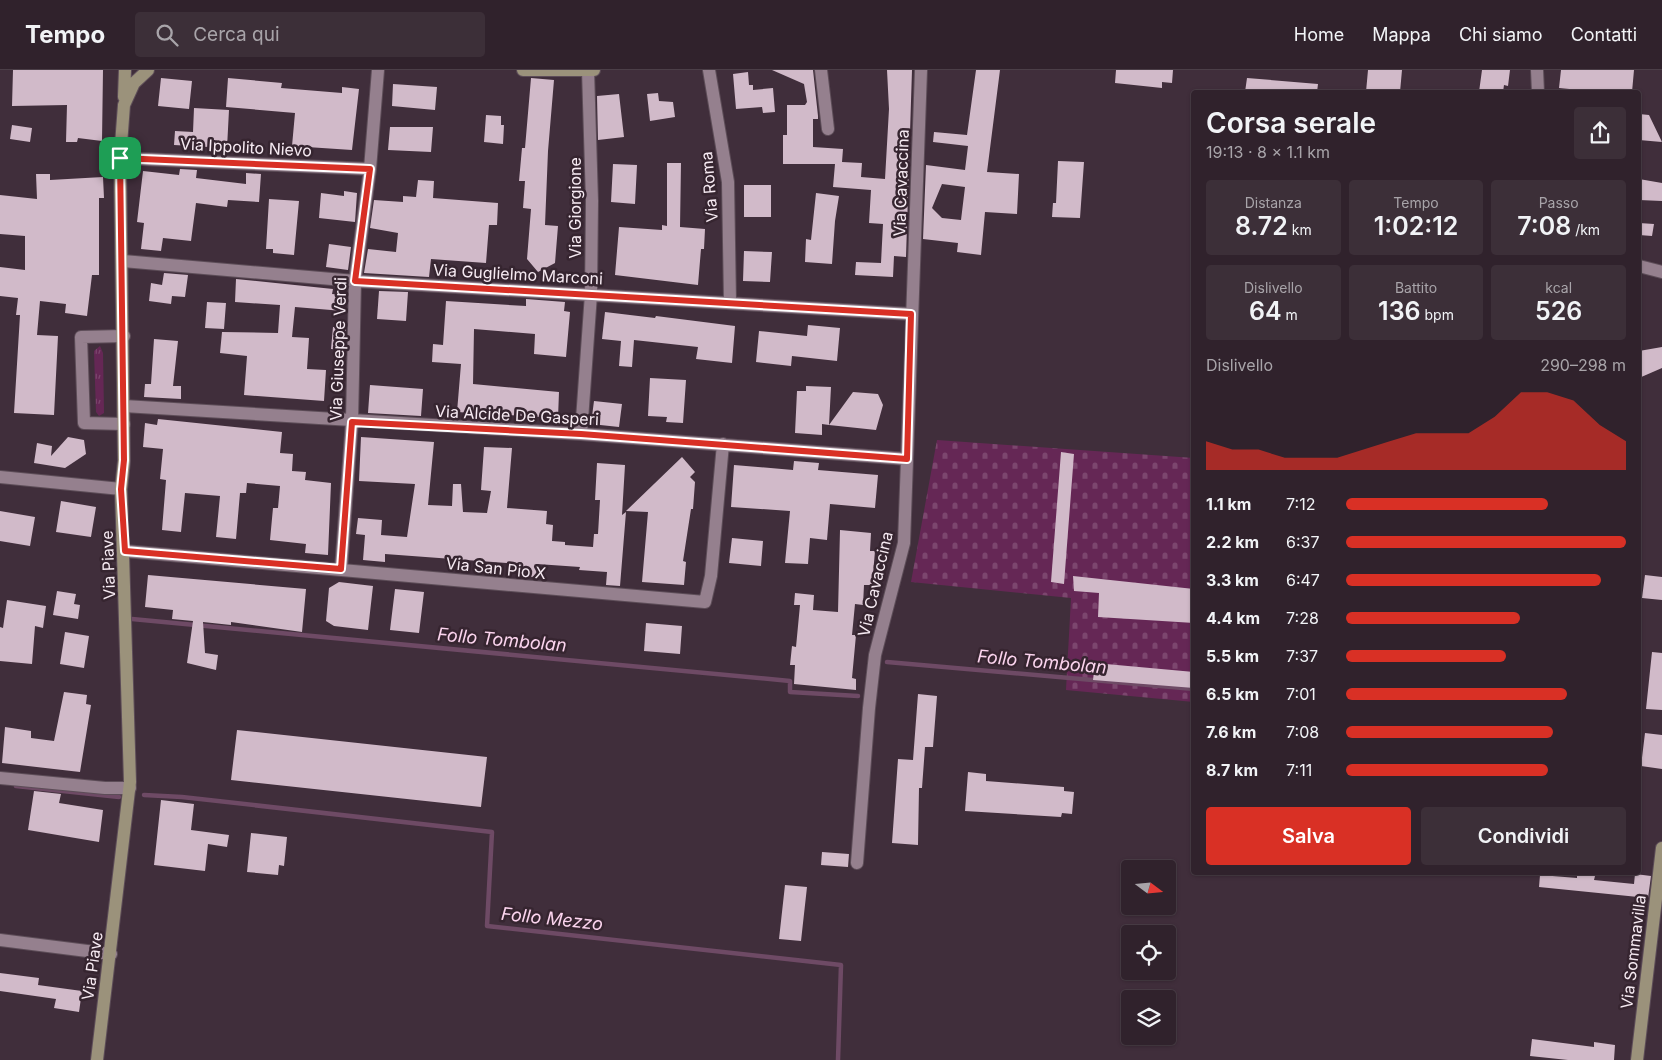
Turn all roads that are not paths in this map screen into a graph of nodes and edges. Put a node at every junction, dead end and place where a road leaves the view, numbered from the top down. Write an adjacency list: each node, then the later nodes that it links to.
1 (124, 70): 12 (main road)
2 (378, 70): 15 (street, Via Giuseppe Verdi)
3 (523, 70): 4 (main road)
4 (588, 70): 5 (main road); 20 (street, Via Giorgione)
5 (594, 70)
6 (709, 70): 21 (street, Via Roma)
7 (821, 70): 13 (street)
8 (921, 70): 22 (street, Via Cavaccina)
9 (1537, 70): 11 (street)
10 (144, 71): 12 (main road, Via Piave)
11 (1538, 90)
12 (124, 105): 14 (main road, Via Piave)
13 (828, 129)
14 (120, 158): 15 (street, Via Ippolito Nievo); 16 (main road, Via Piave)
15 (370, 169): 19 (street, Via Giuseppe Verdi)
16 (123, 261): 19 (street, Via Guglielmo Marconi); 23 (main road, Via Piave)
17 (1641, 267): 18 (street)
18 (1662, 272)
19 (355, 281): 20 (street, Via Guglielmo Marconi); 25 (street, Via Giuseppe Verdi)
20 (591, 294): 21 (street, Via Guglielmo Marconi); 27 (street, Via Giorgione)
21 (730, 302): 22 (street, Via Guglielmo Marconi)
22 (911, 314): 29 (street, Via Cavaccina)
23 (124, 336): 24 (main road, Via Piave); 26 (street)
24 (124, 406): 25 (street, Via Alcide De Gasperi); 26 (main road, Via Piave)
25 (352, 422): 27 (street, Via Alcide De Gasperi); 33 (street, Via Giuseppe Verdi)
26 (124, 424): 31 (main road, Via Piave)
27 (581, 434): 28 (street, Via Alcide De Gasperi)
28 (723, 444): 29 (street, Via Alcide De Gasperi); 33 (street, Via San Pio X)
29 (907, 459): 37 (street, Via Cavaccina)
30 (0, 477): 31 (street)
31 (121, 489): 32 (main road, Via Piave)
32 (125, 551): 33 (street, Via San Pio X); 35 (main road, Via Piave)
33 (341, 569)
34 (0, 778): 35 (street)
35 (130, 788): 39 (main road, Via Piave)
36 (1662, 848): 41 (main road, Via Sommavilla)
37 (857, 863)
38 (0, 940): 39 (street)
39 (111, 954): 40 (main road, Via Piave)
40 (96, 1060)
41 (1637, 1060)

